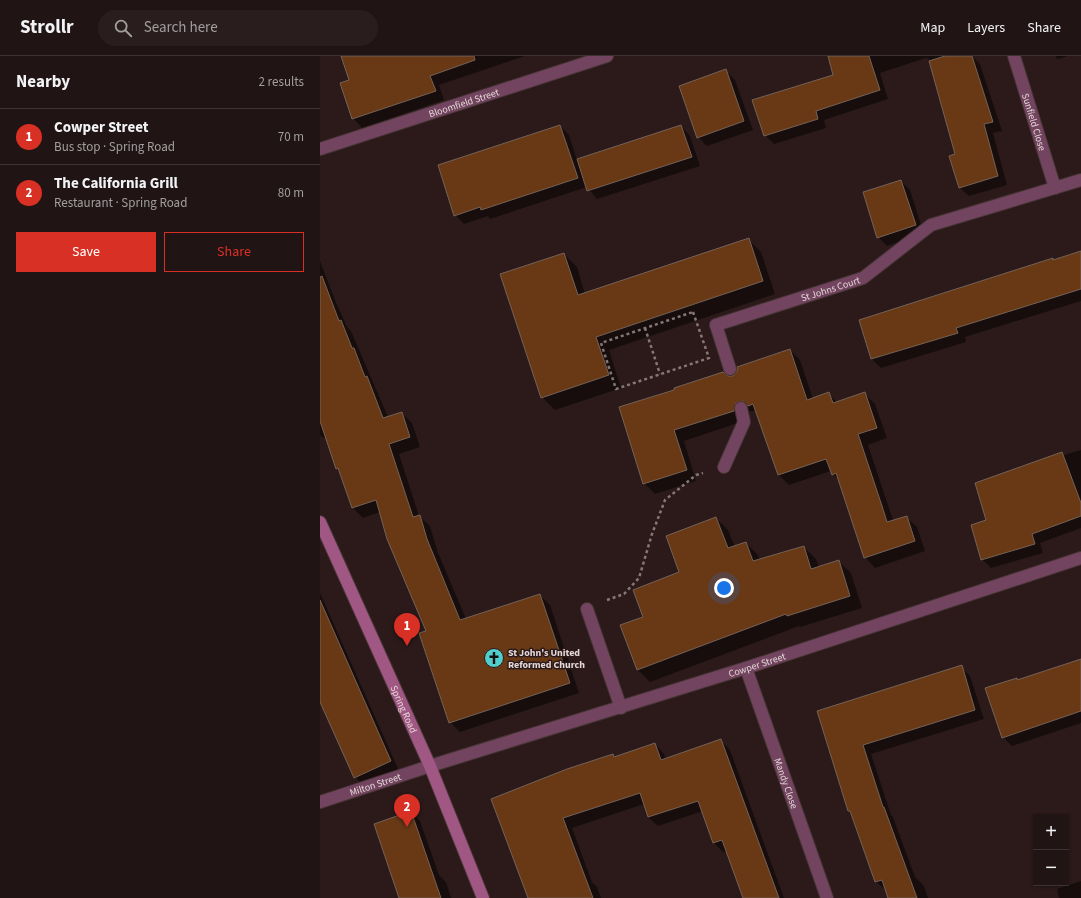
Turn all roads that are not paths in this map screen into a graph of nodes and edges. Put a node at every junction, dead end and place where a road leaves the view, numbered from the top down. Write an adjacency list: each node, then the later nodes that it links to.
1 (607, 56): 3 (street, Bloomfield Street)
2 (1014, 56): 5 (street, Sunfield Close)
3 (320, 149)
4 (1081, 180): 5 (street)
5 (1055, 188): 6 (street, St Johns Court)
6 (730, 369)
7 (741, 408): 8 (street)
8 (724, 467)
9 (320, 522): 14 (street, Spring Road)
10 (1081, 558): 12 (street, Cowper Street)
11 (587, 609): 13 (street)
12 (746, 668): 13 (street, Cowper Street); 17 (street, Mandy Close)
13 (621, 708): 14 (street, Cowper Street)
14 (430, 766): 15 (street, Milton Street); 16 (street, Spring Road)
15 (320, 802)
16 (483, 898)
17 (827, 898)

